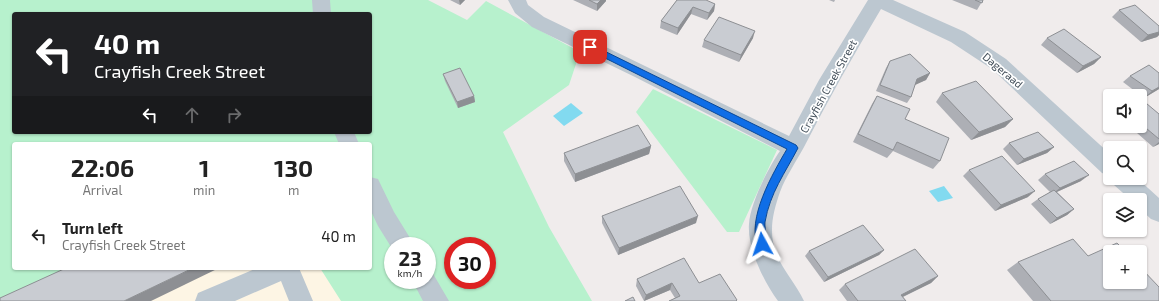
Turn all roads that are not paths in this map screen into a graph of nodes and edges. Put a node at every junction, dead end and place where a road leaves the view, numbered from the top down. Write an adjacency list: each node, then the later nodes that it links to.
1 (321, 0): 4 (street)
2 (517, 0): 5 (street)
3 (877, 0): 5 (street, Crayfish Creek Street); 6 (street, Dageraad)
4 (322, 12)
5 (793, 148): 18 (street, Crayfish Creek Street)
6 (1103, 161)
7 (1130, 185): 9 (street)
8 (372, 195): 10 (street)
9 (1159, 212)
10 (378, 223): 11 (street)
11 (393, 237)
12 (279, 270): 15 (street)
13 (288, 270): 16 (street)
14 (430, 289): 17 (street)
15 (207, 301)
16 (301, 301)
17 (437, 301)
18 (792, 301)

